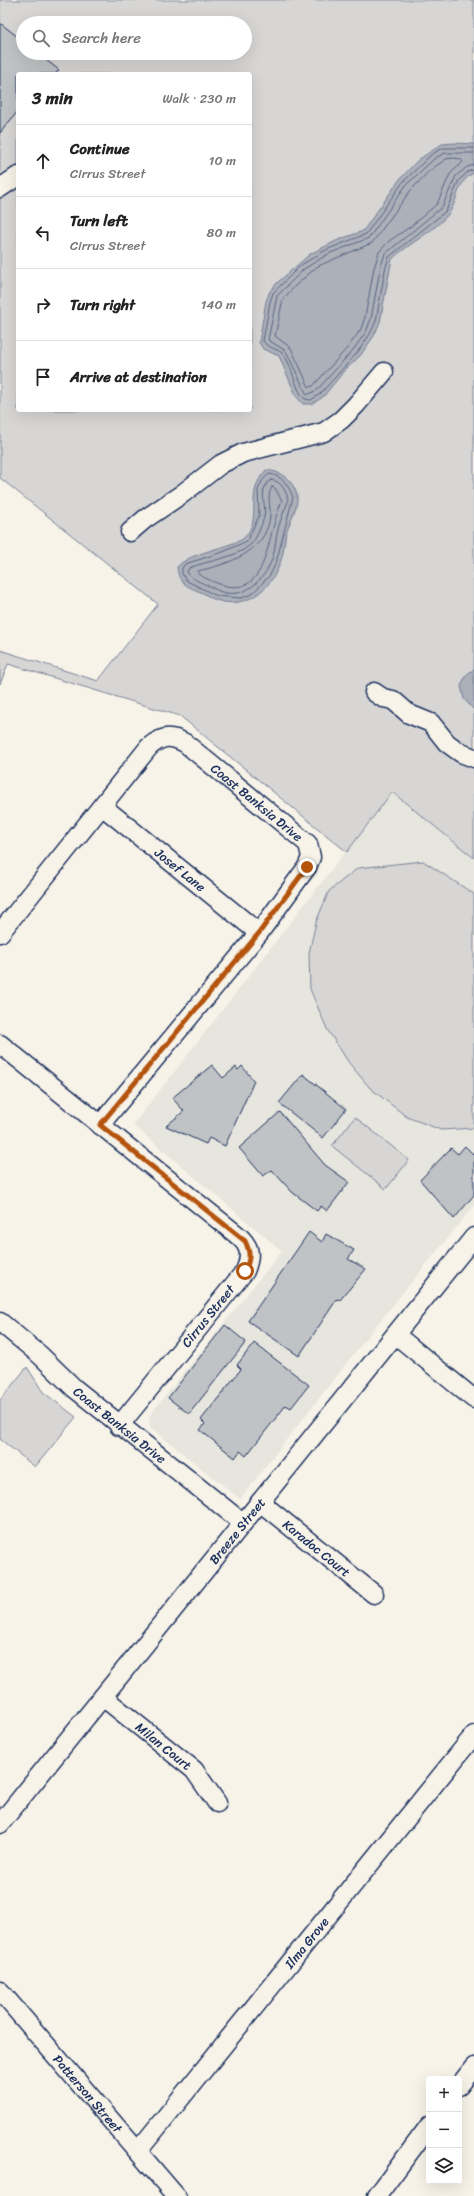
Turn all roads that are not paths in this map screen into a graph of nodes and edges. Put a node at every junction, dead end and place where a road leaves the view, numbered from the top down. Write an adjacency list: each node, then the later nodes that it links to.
1 (16, 177): 2 (street)
2 (0, 188)
3 (384, 372): 4 (street)
4 (130, 532)
5 (374, 692): 6 (street)
6 (474, 758)
7 (102, 806): 8 (street, Coast Banksia Drive); 9 (street, Josef Lane); 9 (street, Coast Banksia Drive)
8 (0, 933)
9 (259, 933): 11 (street, Coast Banksia Drive)
10 (0, 1044): 11 (street, Cirrus Street)
11 (100, 1125): 16 (street, Cirrus Street)
12 (474, 1237): 14 (street, Breeze Street)
13 (0, 1322): 16 (street, Coast Banksia Drive)
14 (396, 1335): 15 (street); 17 (street, Breeze Street)
15 (474, 1399)
16 (119, 1426): 18 (street, Coast Banksia Drive)
17 (260, 1502): 18 (street, Breeze Street); 19 (street, Karadoc Court)
18 (243, 1524): 20 (street, Breeze Street)
19 (374, 1594)
20 (103, 1697): 22 (street, Milan Court); 23 (street, Breeze Street)
21 (474, 1735): 28 (street, Ilma Grove)
22 (217, 1803)
23 (0, 1824)
24 (0, 1991): 28 (street, Patterson Street)
25 (474, 2066): 26 (street)
26 (462, 2082)
27 (426, 2130): 30 (street)
28 (138, 2151): 29 (street, Patterson Street)
29 (176, 2196)
30 (377, 2196)

